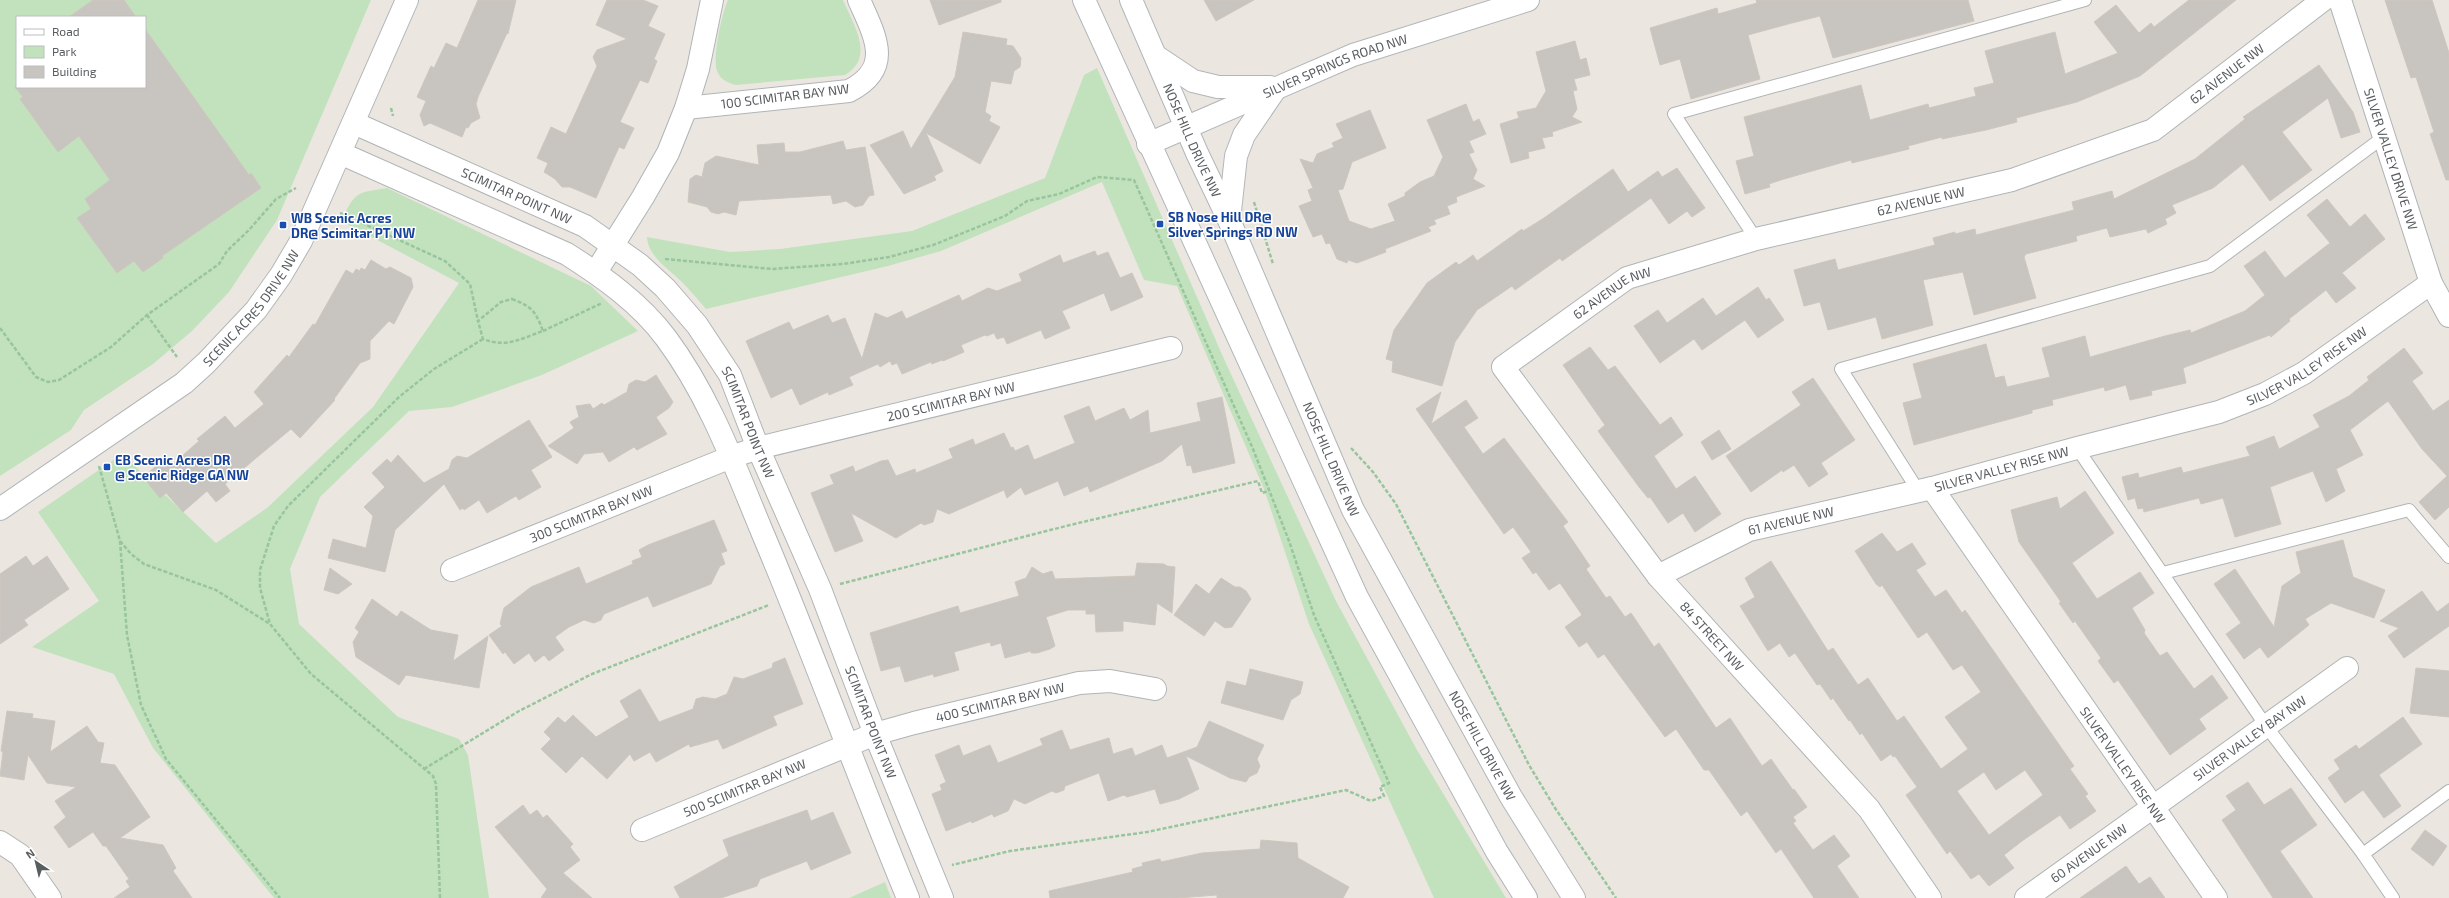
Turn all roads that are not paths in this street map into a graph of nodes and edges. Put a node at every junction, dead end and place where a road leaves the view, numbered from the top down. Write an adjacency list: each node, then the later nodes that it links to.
1 (407, 0): 13 (street, SCENIC ACRES DRIVE NW)
2 (712, 0): 12 (street)
3 (859, 0): 12 (street, 100 SCIMITAR BAY NW)
4 (1084, 0): 16 (street)
5 (1131, 0): 10 (street, NOSE HILL DRIVE NW)
6 (1528, 0): 11 (street, SILVER SPRINGS ROAD NW)
7 (2085, 0): 19 (lane)
8 (2323, 0): 19 (street, 62 AVENUE NW)
9 (2340, 0): 15 (street, SILVER VALLEY DRIVE NW)
10 (1157, 57): 11 (street); 14 (street, NOSE HILL DRIVE NW)
11 (1277, 87): 14 (street, SILVER SPRINGS ROAD NW); 18 (street)
12 (686, 108): 20 (street)
13 (354, 123): 17 (street, SCENIC ACRES DRIVE NW); 20 (street, SCIMITAR POINT NW)
14 (1186, 128): 16 (street, SILVER SPRINGS ROAD NW); 18 (street, NOSE HILL DRIVE NW)
15 (2385, 136): 22 (street, SILVER VALLEY DRIVE NW); 29 (lane)
16 (1148, 144): 48 (street)
17 (340, 153): 21 (street); 30 (street, SCENIC ACRES DRIVE NW)
18 (1229, 220): 49 (street, NOSE HILL DRIVE NW)
19 (1756, 239): 25 (street, 62 AVENUE NW)
20 (613, 244): 21 (street); 26 (street, SCIMITAR POINT NW)
21 (596, 272): 28 (street)
22 (2431, 283): 23 (street, SILVER VALLEY DRIVE NW); 27 (street, SILVER VALLEY RISE NW)
23 (2449, 316)
24 (1171, 348): 26 (street, 200 SCIMITAR BAY NW)
25 (1503, 367): 34 (street, 84 STREET NW)
26 (758, 448): 28 (street, 200 SCIMITAR BAY NW); 38 (street, SCIMITAR POINT NW)
27 (2077, 448): 29 (street, SILVER VALLEY RISE NW); 33 (lane)
28 (731, 457): 32 (street, 300 SCIMITAR BAY NW); 39 (street)
29 (1926, 490): 34 (street, 61 AVENUE NW); 41 (street, SILVER VALLEY RISE NW)
30 (0, 509)
31 (2449, 557): 33 (lane)
32 (452, 570)
33 (2162, 573): 37 (lane)
34 (1658, 576): 50 (street, 84 STREET NW)
35 (2347, 668): 37 (street, SILVER VALLEY BAY NW)
36 (1155, 690): 38 (street, 400 SCIMITAR BAY NW)
37 (2266, 726): 41 (street, SILVER VALLEY BAY NW); 44 (lane)
38 (875, 734): 39 (street, 400 SCIMITAR BAY NW); 47 (street, SCIMITAR POINT NW)
39 (848, 746): 42 (street, 500 SCIMITAR BAY NW); 46 (street)
40 (2449, 791): 44 (lane)
41 (2152, 809): 51 (street, 60 AVENUE NW); 52 (street, SILVER VALLEY RISE NW)
42 (642, 830)
43 (0, 842): 45 (street)
44 (2363, 854): 53 (lane)
45 (50, 898)
46 (908, 898)
47 (942, 898)
48 (1526, 898)
49 (1574, 898)
50 (1930, 898)
51 (2026, 898)
52 (2216, 898)
53 (2393, 898)

